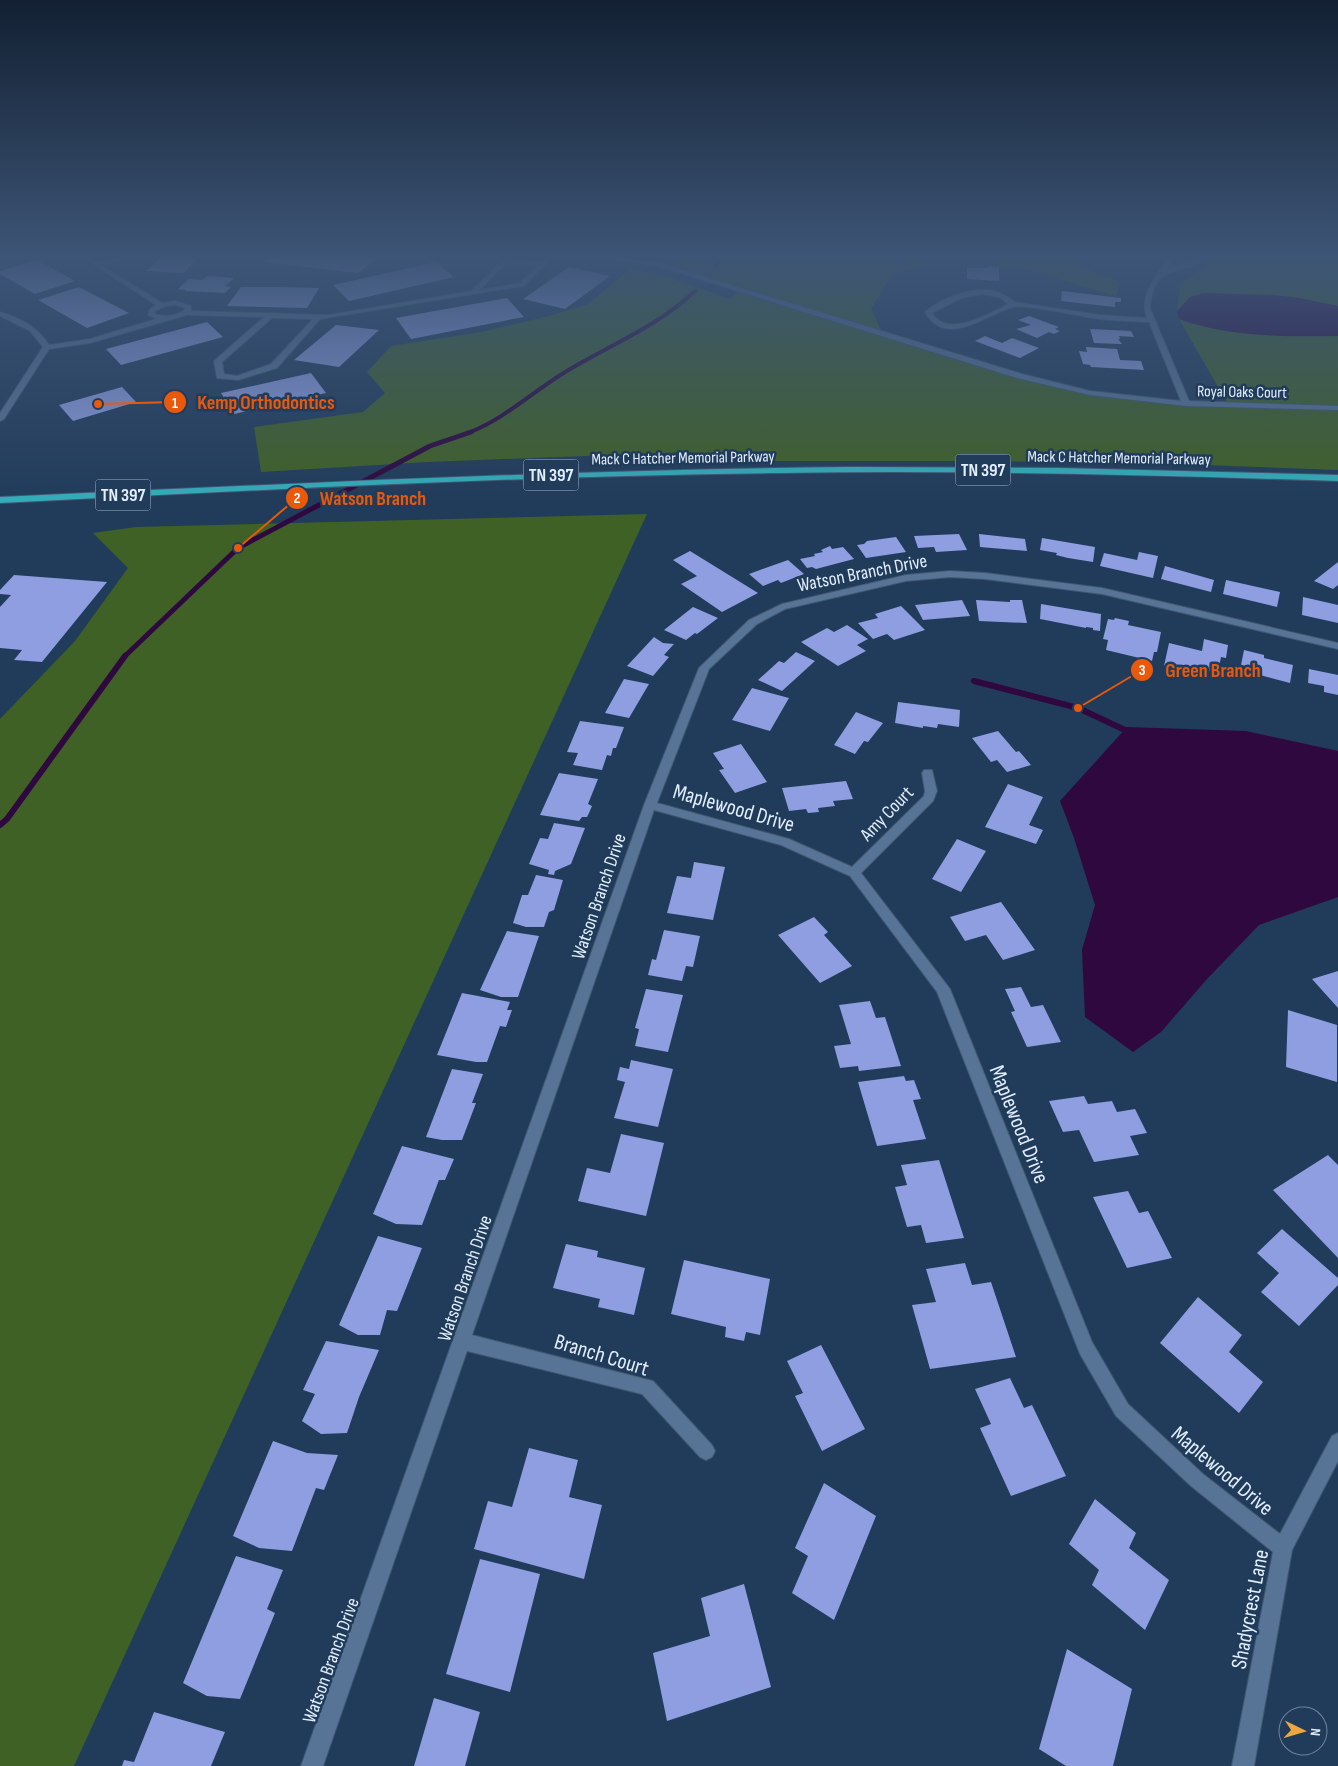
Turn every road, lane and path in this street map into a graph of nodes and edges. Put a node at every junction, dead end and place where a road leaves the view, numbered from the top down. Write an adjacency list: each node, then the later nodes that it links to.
1 (42, 338): 8 (street)
2 (75, 338): 8 (street)
3 (98, 338): 8 (street)
4 (244, 338): 5 (street)
5 (299, 338)
6 (902, 338): 10 (street, Royal Oaks Court)
7 (1159, 338): 10 (street)
8 (47, 347): 13 (street)
9 (1338, 400): 11 (street, Royal Oaks Court)
10 (1186, 404): 11 (street, Royal Oaks Court)
11 (1314, 406): 12 (street, Royal Oaks Court)
12 (1338, 408)
13 (0, 420)
14 (1338, 478): 15 (main road, Mack C Hatcher Memorial Parkway / TN 397)
15 (0, 500)
16 (1338, 646): 18 (street, Watson Branch Drive)
17 (928, 773): 19 (street, Amy Court)
18 (650, 806): 19 (street, Maplewood Drive); 20 (street, Watson Branch Drive)
19 (854, 873): 23 (street, Maplewood Drive)
20 (462, 1341): 22 (street, Branch Court); 24 (street, Watson Branch Drive)
21 (1338, 1442): 23 (street, Shadycrest Lane)
22 (706, 1451)
23 (1283, 1548): 25 (street, Shadycrest Lane)
24 (312, 1766)
25 (1243, 1766)

